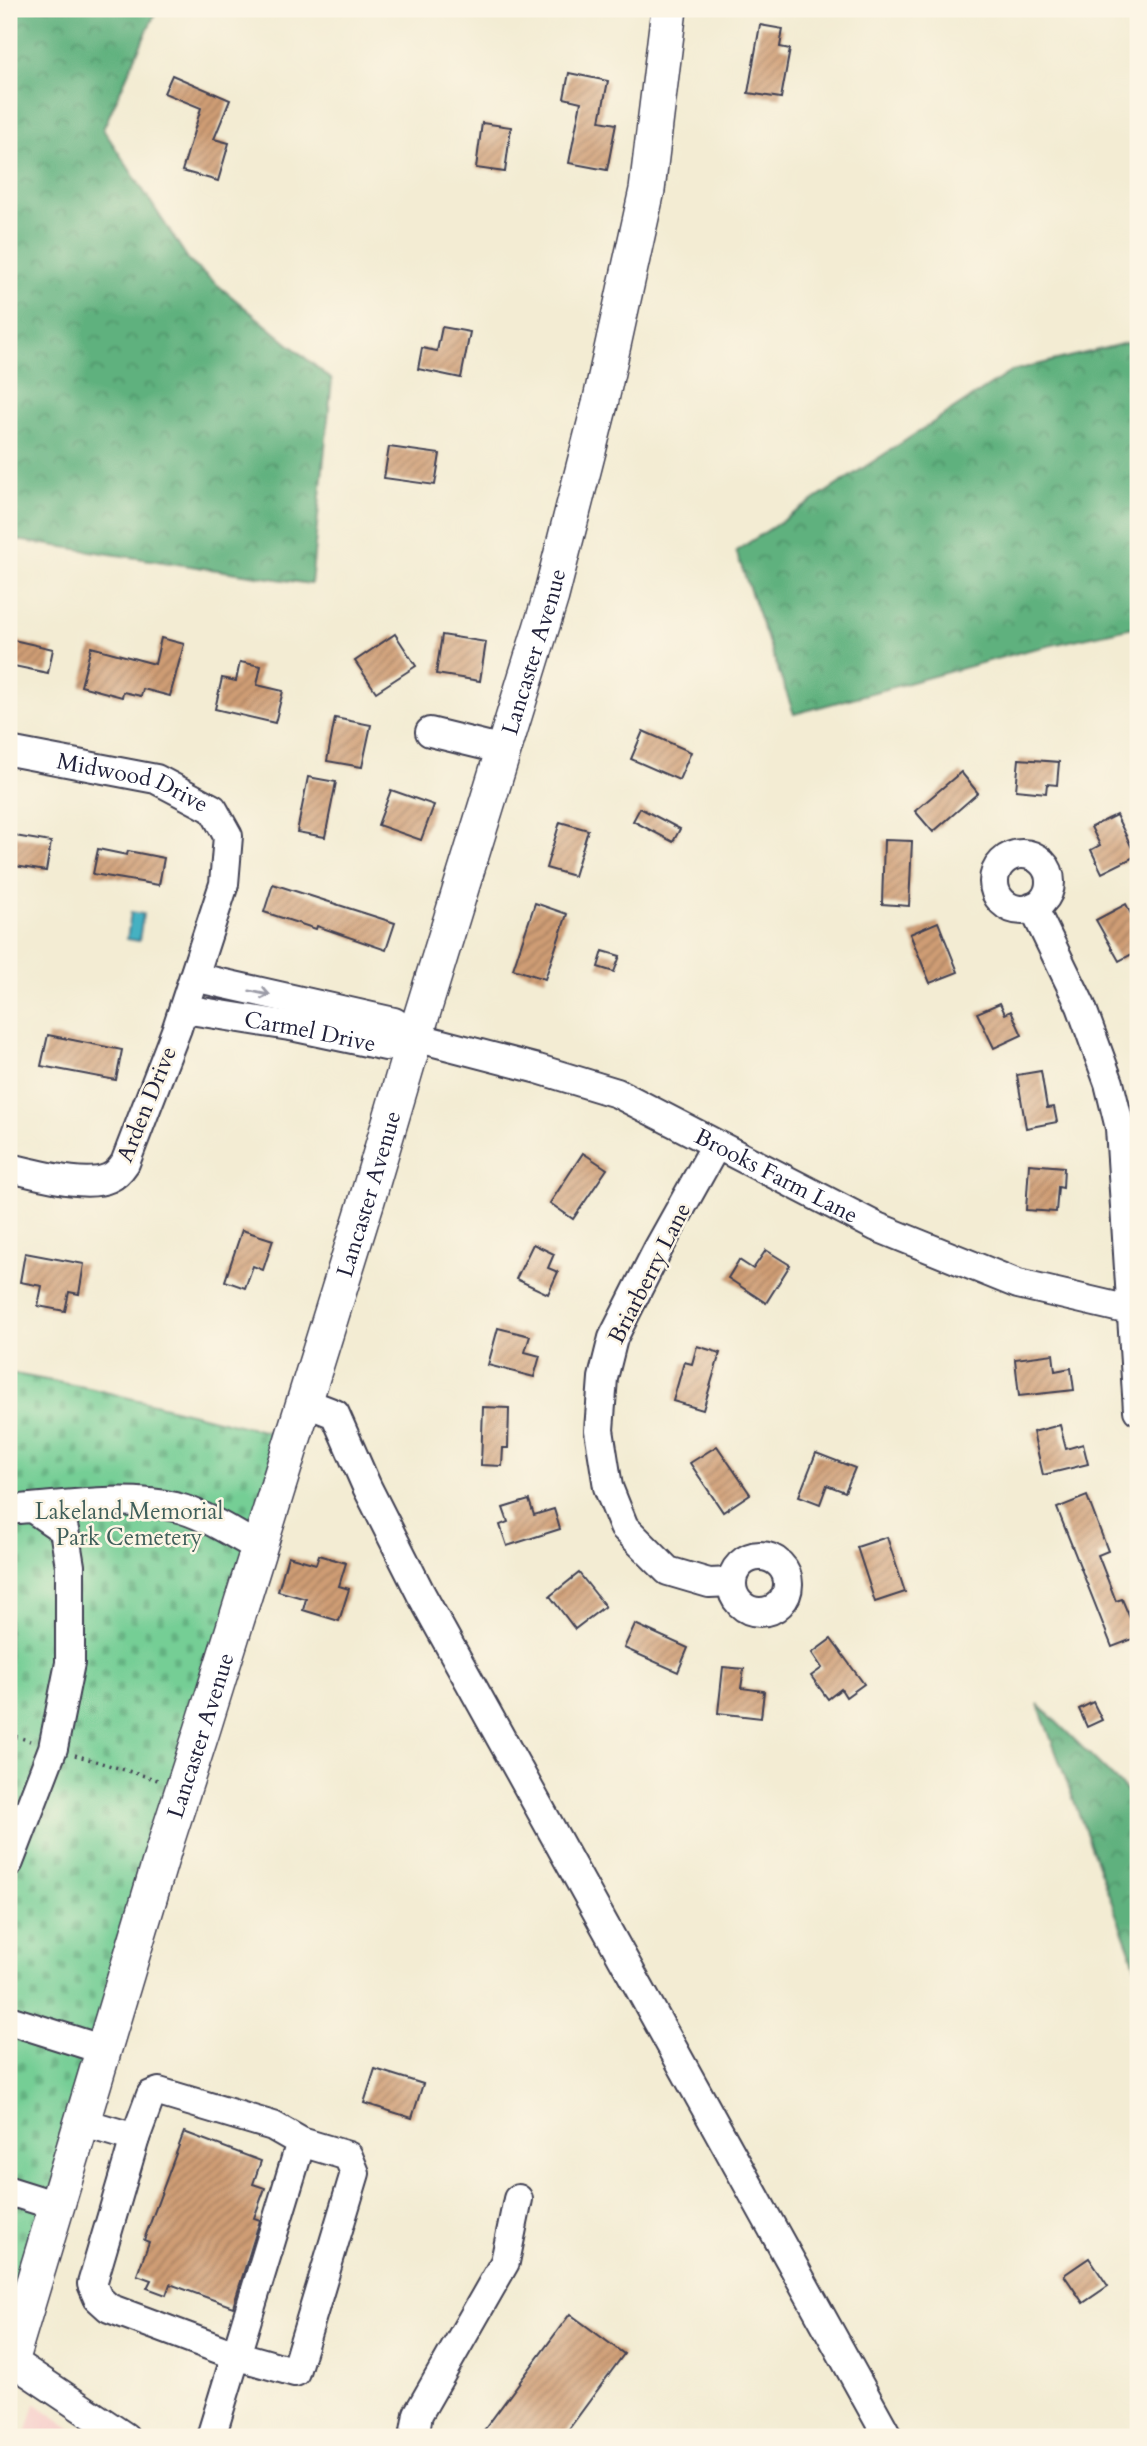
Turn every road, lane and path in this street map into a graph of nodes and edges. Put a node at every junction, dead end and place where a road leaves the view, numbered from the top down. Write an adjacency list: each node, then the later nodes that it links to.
1 (669, 9): 3 (main road, Lancaster Avenue)
2 (430, 732): 3 (street)
3 (504, 750): 8 (main road, Lancaster Avenue)
4 (9, 751): 6 (street, Midwood Drive)
5 (1033, 907): 11 (street)
6 (194, 977): 7 (street, Midwood Drive); 8 (street, Carmel Drive, one-way to 8)
7 (184, 1009): 8 (street, Carmel Drive); 10 (street, Arden Drive)
8 (415, 1037): 9 (street, Brooks Farm Lane); 12 (main road, Lancaster Avenue)
9 (716, 1145): 11 (street, Brooks Farm Lane); 18 (street, Briarberry Lane)
10 (9, 1168)
11 (1134, 1311): 13 (street)
12 (304, 1402): 16 (main road, Lancaster Avenue); 36 (street)
13 (1138, 1410)
14 (122, 1502): 15 (street); 16 (street); 17 (street)
15 (20, 1509): 17 (street)
16 (257, 1548): 24 (main road, Lancaster Avenue)
17 (68, 1550): 20 (street)
18 (732, 1582)
19 (9, 1734): 20 (path)
20 (53, 1748): 21 (path); 22 (street)
21 (160, 1780)
22 (9, 1862)
23 (9, 2021): 24 (street)
24 (104, 2050): 25 (main road, Lancaster Avenue)
25 (82, 2122): 26 (street); 30 (main road, Lancaster Avenue)
26 (135, 2138): 27 (street); 31 (street)
27 (301, 2142): 31 (street); 31 (street)
28 (9, 2191): 30 (street)
29 (518, 2199): 35 (street)
30 (57, 2206): 32 (main road, Lancaster Avenue)
31 (235, 2355): 34 (street)
32 (9, 2363): 33 (street)
33 (125, 2437)
34 (211, 2437)
35 (414, 2437)
36 (888, 2437)

